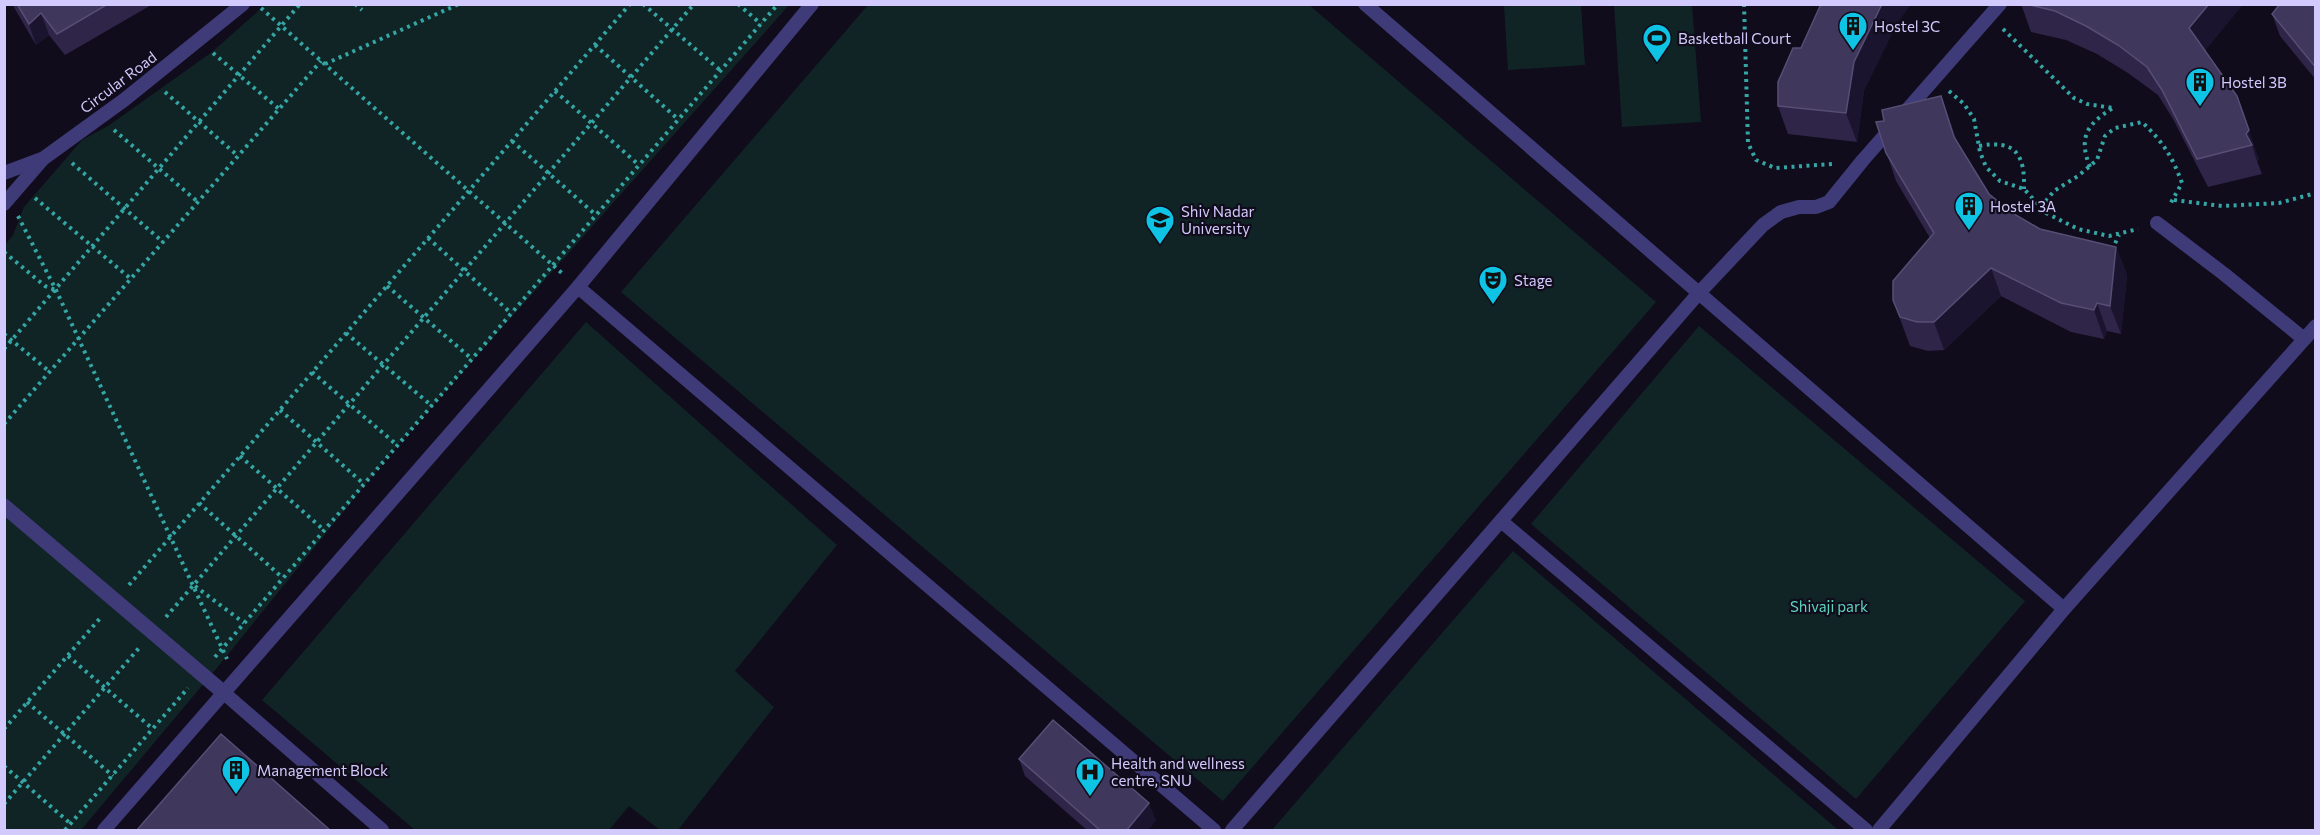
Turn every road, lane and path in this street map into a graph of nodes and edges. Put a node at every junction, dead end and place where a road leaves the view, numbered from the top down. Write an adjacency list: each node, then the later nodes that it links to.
1 (243, 4): 20 (lane, Circular Road)
2 (257, 4): 18 (path)
3 (300, 4): 18 (path)
4 (355, 4): 15 (path)
5 (459, 4): 22 (path)
6 (630, 4): 21 (path)
7 (643, 4): 19 (path)
8 (694, 4): 19 (path)
9 (738, 4): 17 (path)
10 (778, 4): 17 (path)
11 (812, 4): 67 (lane)
12 (1744, 4): 38 (path)
13 (2000, 4): 16 (lane)
14 (1371, 6): 69 (lane)
15 (362, 10)
16 (1989, 17): 26 (lane); 40 (path)
17 (761, 24): 23 (path)
18 (281, 26): 22 (path); 24 (path)
19 (672, 30): 23 (path); 25 (path)
20 (199, 41): 24 (path); 27 (lane, Circular Road)
21 (595, 45): 25 (path); 28 (path)
22 (323, 62): 29 (path); 46 (path)
23 (721, 71): 31 (path)
24 (239, 75): 29 (path); 32 (path)
25 (631, 77): 31 (path); 33 (path)
26 (1935, 78): 35 (path); 38 (lane)
27 (151, 79): 30 (lane, Circular Road); 32 (path)
28 (555, 91): 33 (path); 34 (path)
29 (279, 109): 37 (path)
30 (99, 118): 36 (lane, Circular Road); 41 (path)
31 (679, 120): 39 (path)
32 (199, 122): 37 (path); 41 (path)
33 (592, 123): 39 (path); 43 (path)
34 (512, 141): 43 (path); 46 (path)
35 (1979, 146): 45 (path); 45 (path)
36 (50, 154): 42 (lane, Circular Road); 44 (lane); 52 (path)
37 (238, 156): 50 (path)
38 (1863, 160): 69 (lane)
39 (639, 165): 53 (path)
40 (2090, 167): 48 (path); 51 (path)
41 (159, 169): 50 (path); 52 (path)
42 (4, 173)
43 (549, 173): 53 (path); 54 (path)
44 (20, 186): 49 (lane); 60 (path)
45 (2024, 189): 51 (path)
46 (469, 191): 54 (path); 58 (path)
47 (2316, 193): 48 (path)
48 (2174, 200): 55 (path)
49 (7, 202): 68 (path)
50 (198, 202): 59 (path)
51 (2041, 207): 56 (path)
52 (125, 209): 59 (path); 60 (path)
53 (596, 215): 63 (path)
54 (505, 223): 63 (path); 64 (path)
55 (2157, 223): 76 (lane)
56 (2078, 229): 57 (path); 62 (path)
57 (2079, 235)
58 (428, 238): 64 (path); 66 (path)
59 (163, 242): 65 (path)
60 (93, 247): 65 (path); 68 (path)
61 (4, 252): 68 (path)
62 (2109, 255)
63 (553, 265): 67 (path); 70 (path)
64 (464, 271): 70 (path); 71 (path)
65 (131, 279): 75 (path)
66 (387, 286): 71 (path); 73 (path)
67 (578, 287): 109 (lane); 124 (lane)
68 (56, 290): 75 (path); 77 (path)
69 (1698, 294): 96 (lane); 103 (lane)
70 (511, 314): 79 (path)
71 (424, 318): 79 (path); 80 (path)
72 (2316, 326): 76 (lane)
73 (346, 333): 80 (path); 82 (path)
74 (4, 334): 77 (path)
75 (79, 339): 81 (path); 98 (path)
76 (2304, 339): 103 (lane)
77 (12, 340): 78 (path); 81 (path)
78 (4, 349)
79 (472, 359): 84 (path)
80 (383, 365): 83 (path); 84 (path)
81 (50, 372): 87 (path)
82 (312, 372): 83 (path); 85 (path)
83 (349, 404): 89 (path); 90 (path)
84 (432, 406): 90 (path)
85 (280, 410): 89 (path); 91 (path)
86 (4, 412): 87 (path)
87 (10, 417): 88 (path)
88 (4, 424)
89 (317, 442): 92 (path); 93 (path)
90 (397, 445): 92 (path)
91 (240, 456): 93 (path); 94 (path)
92 (364, 484): 97 (path)
93 (276, 489): 97 (path); 99 (path)
94 (200, 503): 98 (path); 99 (path)
95 (4, 506): 102 (street)
96 (1501, 521): 125 (lane); 126 (lane)
97 (324, 530): 100 (path)
98 (171, 536): 101 (path); 102 (path)
99 (236, 536): 100 (path); 101 (path)
100 (283, 578): 104 (path)
101 (194, 585): 104 (path); 105 (path); 106 (path)
102 (115, 601): 105 (street); 107 (path)
103 (2064, 609): 127 (lane)
104 (244, 623): 106 (path)
105 (153, 632): 108 (street); 110 (path)
106 (222, 649): 108 (path); 109 (path)
107 (68, 656): 110 (path); 112 (path)
108 (201, 674): 111 (street); 114 (path)
109 (237, 679): 111 (lane)
110 (105, 688): 114 (path); 115 (path)
111 (224, 693): 122 (lane); 123 (lane)
112 (27, 702): 113 (path); 115 (path)
113 (4, 729)
114 (153, 729): 117 (path)
115 (64, 735): 117 (path); 118 (path)
116 (4, 766): 118 (path)
117 (112, 776): 120 (path)
118 (24, 782): 119 (path); 120 (path)
119 (4, 804)
120 (71, 824): 121 (path)
121 (65, 831)
122 (104, 831)
123 (382, 831)
124 (1214, 831)
125 (1232, 831)
126 (1866, 831)
127 (1879, 831)

